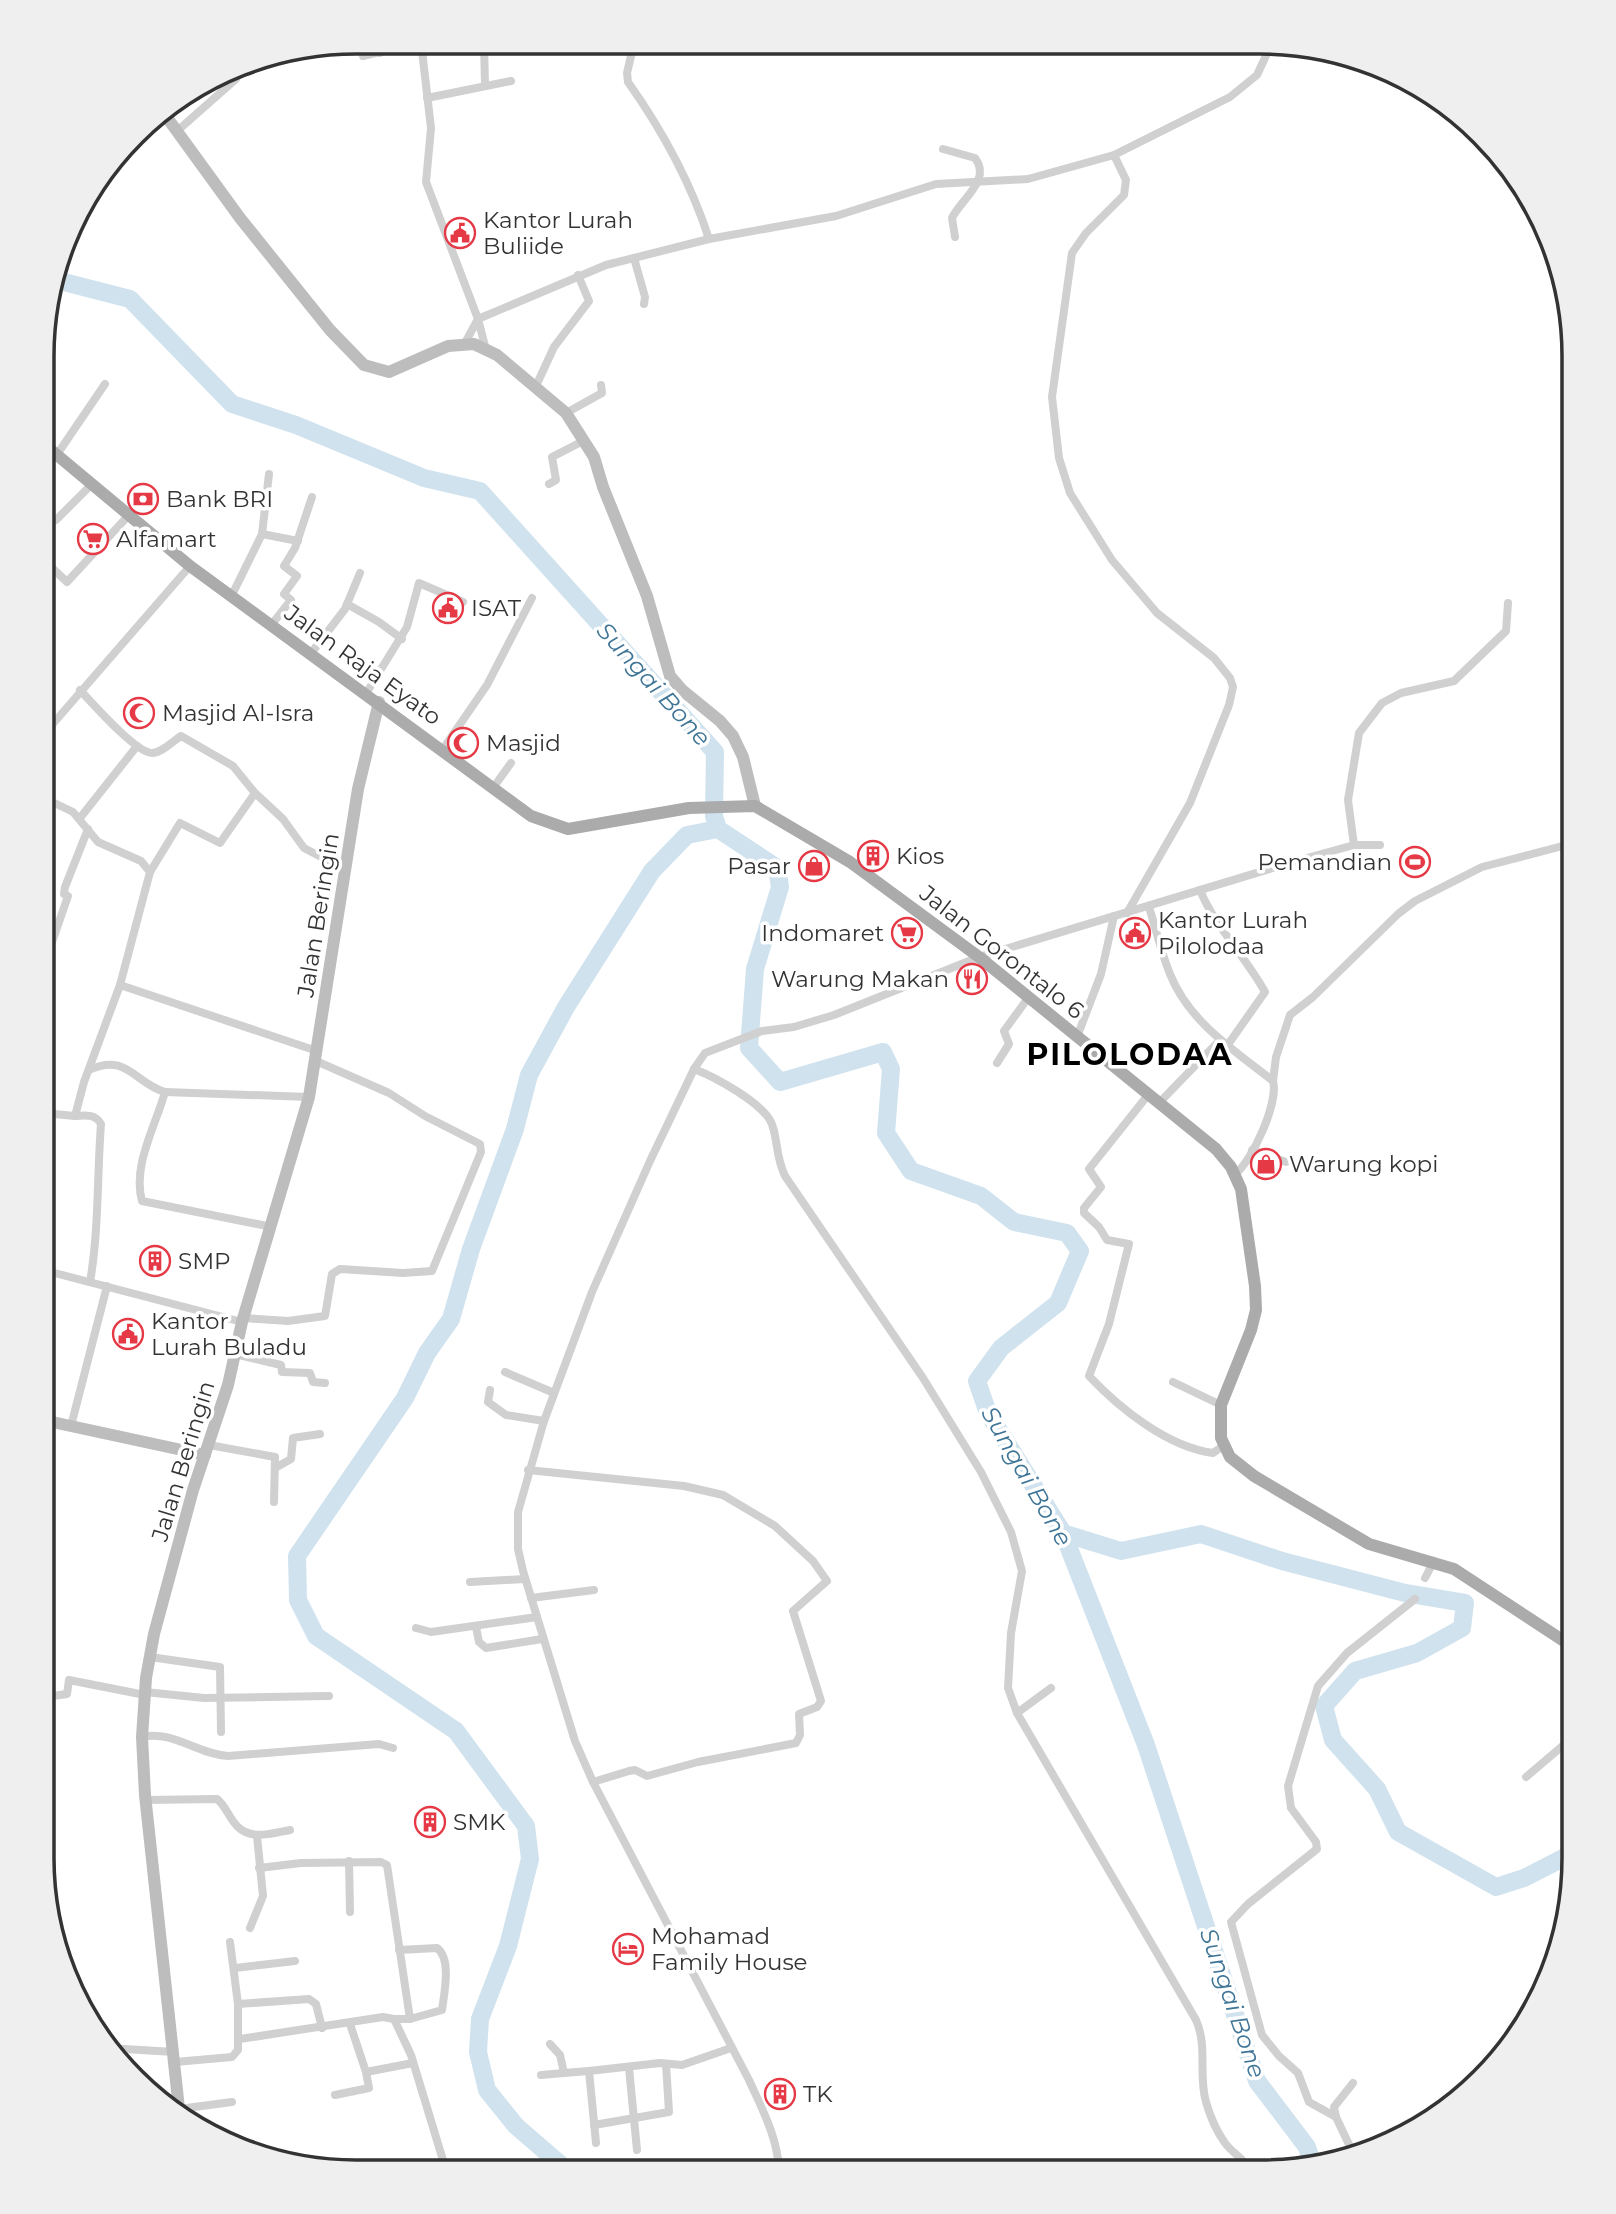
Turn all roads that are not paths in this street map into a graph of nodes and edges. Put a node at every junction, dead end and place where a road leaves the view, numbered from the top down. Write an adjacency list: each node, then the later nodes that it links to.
1 (376, 54): 6 (street)
2 (422, 54): 10 (street)
3 (484, 54): 9 (street)
4 (631, 54): 17 (street)
5 (1267, 54): 14 (street)
6 (363, 57)
7 (236, 79): 12 (street)
8 (511, 82): 9 (street)
9 (485, 85): 10 (street)
10 (427, 98): 21 (street)
11 (168, 120): 12 (street)
12 (176, 132): 22 (street)
13 (943, 149): 15 (street)
14 (1114, 155): 15 (street); 70 (street)
15 (979, 181): 16 (street); 17 (street)
16 (956, 237)
17 (709, 239): 18 (street)
18 (634, 258): 19 (street); 20 (street)
19 (578, 275): 21 (street); 26 (street)
20 (644, 304)
21 (478, 319): 22 (street); 23 (street)
22 (465, 343): 23 (street)
23 (485, 346): 26 (street)
24 (105, 384): 30 (street)
25 (601, 385): 27 (street)
26 (536, 386): 27 (street)
27 (566, 413): 28 (street)
28 (585, 440): 32 (street); 60 (street)
29 (54, 453): 30 (main road, Jalan Raja Eyato)
30 (57, 456): 33 (main road, Jalan Raja Eyato)
31 (269, 474): 37 (street)
32 (549, 484)
33 (91, 485): 35 (main road, Jalan Raja Eyato); 36 (street)
34 (312, 497): 38 (street)
35 (128, 516): 39 (main road, Jalan Raja Eyato); 40 (street)
36 (55, 520)
37 (262, 534): 38 (street); 42 (street)
38 (298, 541): 47 (street)
39 (190, 565): 42 (main road, Jalan Raja Eyato); 50 (street)
40 (54, 570)
41 (360, 573): 46 (street)
42 (232, 595): 47 (main road, Jalan Raja Eyato)
43 (532, 598): 55 (street)
44 (463, 602): 48 (street)
45 (1508, 603): 63 (street)
46 (347, 604): 48 (street); 49 (street)
47 (272, 624): 49 (main road, Jalan Raja Eyato)
48 (401, 639): 51 (street)
49 (312, 652): 51 (main road, Jalan Raja Eyato)
50 (80, 691): 53 (street); 54 (street)
51 (367, 692): 52 (main road, Jalan Raja Eyato)
52 (379, 702): 55 (main road, Jalan Raja Eyato); 66 (street, Jalan Beringin)
53 (54, 721)
54 (137, 746): 58 (street); 61 (street)
55 (443, 749): 57 (main road, Jalan Raja Eyato)
56 (512, 763): 57 (street)
57 (493, 788): 60 (main road, Jalan Raja Eyato)
58 (255, 793): 66 (street); 67 (street)
59 (54, 804): 61 (street)
60 (750, 805): 73 (main road, Jalan Gorontalo 6)
61 (80, 818): 62 (street)
62 (88, 829): 67 (street); 72 (street)
63 (1354, 845): 64 (street); 68 (street)
64 (1380, 845)
65 (1562, 846): 82 (street)
66 (346, 870): 78 (street, Jalan Beringin)
67 (150, 872): 74 (street)
68 (1200, 890): 69 (street); 77 (street)
69 (1149, 907): 70 (street); 77 (street)
70 (1127, 913): 71 (street)
71 (1114, 916): 73 (street); 76 (street)
72 (54, 936)
73 (979, 957): 75 (main road, Jalan Gorontalo 6); 80 (street)
74 (120, 985): 78 (street); 81 (street)
75 (1028, 998): 76 (main road, Jalan Gorontalo 6); 79 (street)
76 (1077, 1037): 84 (main road, Jalan Gorontalo 6)
77 (1223, 1043): 82 (street); 86 (street)
78 (317, 1056): 85 (street, Jalan Beringin); 96 (street)
79 (997, 1063)
80 (694, 1069): 102 (street); 131 (street)
81 (89, 1070): 83 (street); 88 (street)
82 (1273, 1081): 89 (street)
83 (165, 1091): 85 (street); 92 (street)
84 (1148, 1095): 86 (main road, Jalan Gorontalo 6); 108 (street)
85 (309, 1097): 92 (street, Jalan Beringin)
86 (1160, 1103): 91 (main road, Jalan Gorontalo 6)
87 (54, 1113): 88 (street)
88 (75, 1116): 94 (street)
89 (1252, 1150): 90 (street); 91 (street)
90 (1286, 1162)
91 (1234, 1175): 103 (main road, Jalan Gorontalo 6)
92 (272, 1227): 96 (street, Jalan Beringin)
93 (54, 1273): 94 (street)
94 (90, 1282): 95 (street)
95 (107, 1286): 96 (street); 106 (street)
96 (243, 1320): 97 (street, Jalan Beringin)
97 (235, 1354): 100 (street); 109 (street, Jalan Beringin)
98 (505, 1372): 102 (street)
99 (1174, 1382): 103 (street)
100 (325, 1383)
101 (490, 1390): 104 (street)
102 (554, 1393): 104 (street)
103 (1221, 1405): 108 (main road, Jalan Gorontalo 6)
104 (544, 1420): 111 (street)
105 (54, 1422): 106 (street)
106 (71, 1426): 109 (street)
107 (320, 1434): 110 (street)
108 (1223, 1446): 113 (main road)
109 (207, 1450): 110 (street); 125 (street, Jalan Beringin)
110 (275, 1468): 112 (street)
111 (528, 1470): 114 (street); 137 (street)
112 (274, 1502)
113 (1434, 1561): 115 (street); 124 (main road)
114 (525, 1578): 116 (street); 118 (street)
115 (1425, 1578)
116 (470, 1582)
117 (594, 1590): 118 (street)
118 (531, 1598): 120 (street)
119 (1415, 1599): 171 (street)
120 (537, 1618): 121 (street); 123 (street)
121 (476, 1627): 122 (street); 123 (street)
122 (416, 1628)
123 (542, 1639): 137 (street)
124 (1562, 1640)
125 (150, 1657): 127 (street, Jalan Beringin); 130 (street)
126 (1051, 1688): 131 (street)
127 (145, 1694): 128 (street); 130 (street); 133 (street, Jalan Beringin)
128 (54, 1696)
129 (329, 1696): 130 (street)
130 (221, 1699): 132 (street)
131 (1017, 1713): 179 (street)
132 (221, 1732)
133 (142, 1737): 135 (street); 138 (street, Jalan Beringin)
134 (1562, 1746): 136 (street)
135 (393, 1748)
136 (1526, 1777)
137 (593, 1782): 156 (street)
138 (146, 1800): 140 (street); 158 (street, Jalan Beringin)
139 (290, 1830): 140 (street)
140 (257, 1836): 142 (street)
141 (349, 1861): 142 (street); 143 (street); 146 (street)
142 (259, 1868): 144 (street)
143 (350, 1912)
144 (250, 1927)
145 (230, 1942): 148 (street)
146 (399, 1950): 150 (street); 150 (street)
147 (295, 1961): 148 (street)
148 (235, 1968): 149 (street)
149 (238, 2004): 153 (street); 154 (street)
150 (410, 2019): 151 (street)
151 (394, 2020): 152 (street); 159 (street)
152 (351, 2024): 153 (street); 163 (street)
153 (321, 2028): 154 (street)
154 (240, 2039): 158 (street)
155 (550, 2044): 164 (street)
156 (731, 2048): 160 (street); 178 (street)
157 (123, 2050): 158 (street)
158 (174, 2057): 168 (street, Jalan Beringin)
159 (413, 2063): 163 (street); 177 (street)
160 (666, 2064): 161 (street); 172 (street)
161 (629, 2068): 162 (street); 172 (street)
162 (589, 2071): 164 (street); 173 (street)
163 (366, 2072): 167 (street)
164 (564, 2073): 165 (street)
165 (541, 2075)
166 (1353, 2082): 171 (street)
167 (335, 2095)
168 (178, 2101)
169 (232, 2102): 170 (street)
170 (191, 2111)
171 (1336, 2117): 175 (street)
172 (633, 2119): 173 (street); 176 (street)
173 (594, 2125): 174 (street)
174 (596, 2143)
175 (1350, 2146)
176 (637, 2150)
177 (443, 2160)
178 (779, 2160)
179 (1244, 2160)

